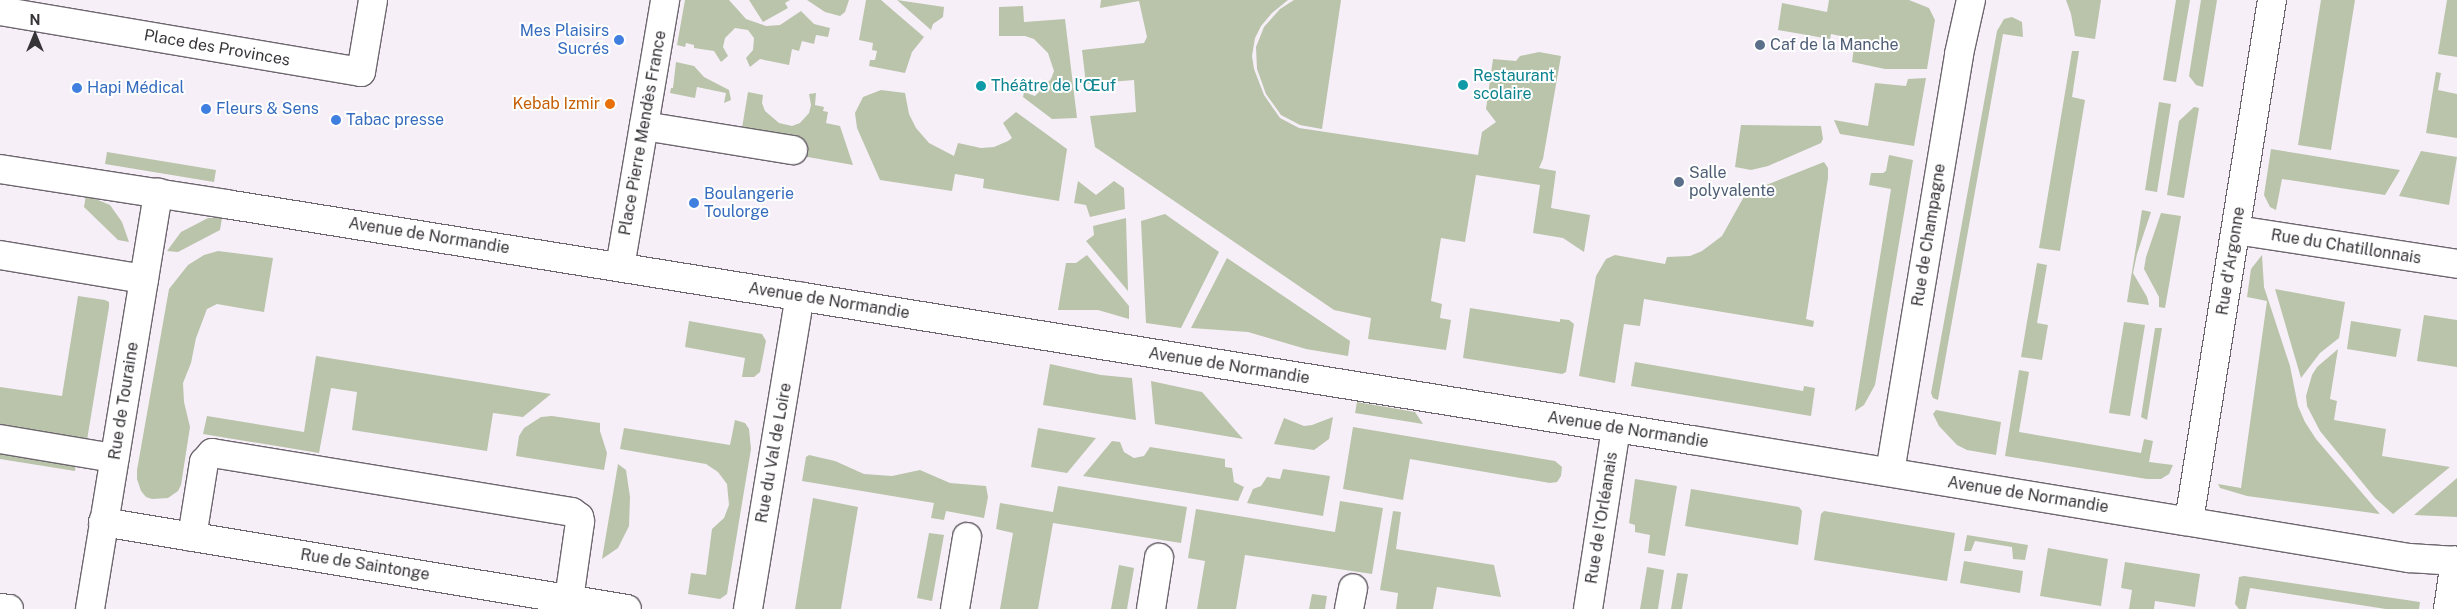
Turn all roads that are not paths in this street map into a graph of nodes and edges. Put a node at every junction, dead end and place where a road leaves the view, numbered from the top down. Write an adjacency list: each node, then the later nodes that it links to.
1 (373, 0): 5 (street, Place des Provinces)
2 (665, 0): 6 (street, Place Pierre Mendès France)
3 (1971, 0): 19 (street, Rue de Champagne)
4 (2272, 0): 10 (street, Rue d'Argonne)
5 (0, 11)
6 (644, 126): 7 (street); 13 (street, Place Pierre Mendès France)
7 (793, 150)
8 (0, 169): 9 (street, Avenue de Normandie)
9 (158, 193): 13 (street, Avenue de Normandie); 14 (street, Rue de Touraine)
10 (2236, 230): 12 (street, Rue du Chatillonnais); 21 (street, Rue d'Argonne)
11 (0, 255): 14 (street)
12 (2457, 264)
13 (620, 267): 15 (street, Avenue de Normandie)
14 (144, 278): 18 (street, Rue de Touraine)
15 (800, 296): 16 (street, Avenue de Normandie); 31 (street, Rue du Val de Loire)
16 (1616, 428): 19 (street, Avenue de Normandie); 34 (street, Rue de l'Orléanais)
17 (0, 439): 18 (street)
18 (114, 458): 20 (street, Rue de Touraine)
19 (1890, 472): 21 (street, Avenue de Normandie)
20 (103, 522): 22 (street, Rue de Saintonge); 29 (street, Rue de Touraine)
21 (2189, 522): 25 (street, Avenue de Normandie)
22 (192, 537): 26 (street, Rue de Saintonge); 26 (street)
23 (967, 537): 32 (street)
24 (1159, 558): 33 (street)
25 (2456, 561): 35 (street)
26 (569, 599): 30 (street, Rue de Saintonge)
27 (0, 608): 28 (street)
28 (9, 609)
29 (90, 609)
30 (627, 609)
31 (748, 609)
32 (955, 609)
33 (1151, 609)
34 (1588, 609)
35 (2448, 609)

